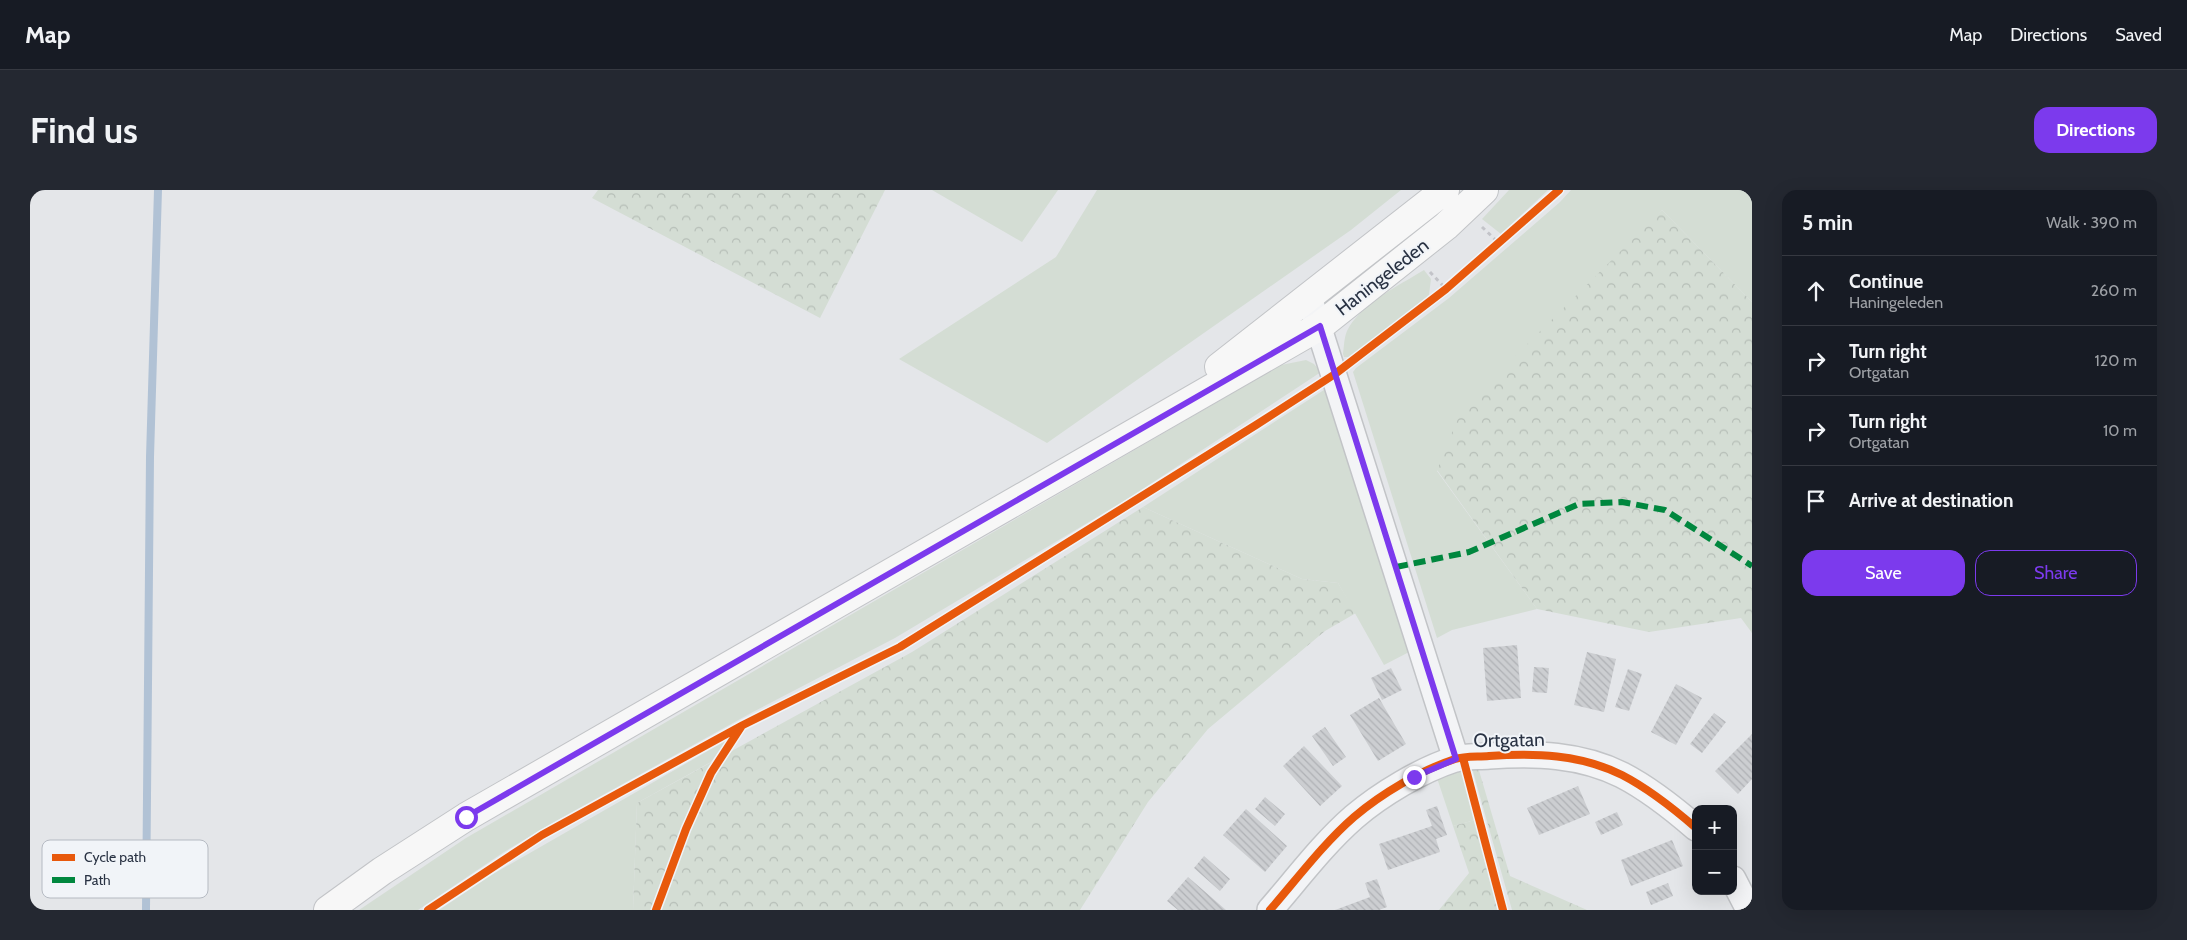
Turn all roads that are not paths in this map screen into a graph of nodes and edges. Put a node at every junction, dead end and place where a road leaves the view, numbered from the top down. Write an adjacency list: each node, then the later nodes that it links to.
1 (1445, 190): 3 (main road, Haningeleden)
2 (1484, 190): 4 (main road, Haningeleden)
3 (1309, 297): 4 (street, Ortgatan); 5 (main road, Haningeleden)
4 (1320, 326): 5 (main road, Haningeleden); 6 (street, Ortgatan)
5 (1141, 428): 9 (main road, Haningeleden)
6 (1456, 759): 7 (street, Ortgatan); 10 (street, Ortgatan)
7 (1692, 825)
8 (1737, 887): 11 (street)
9 (328, 910)
10 (1270, 910)
11 (1749, 910)

